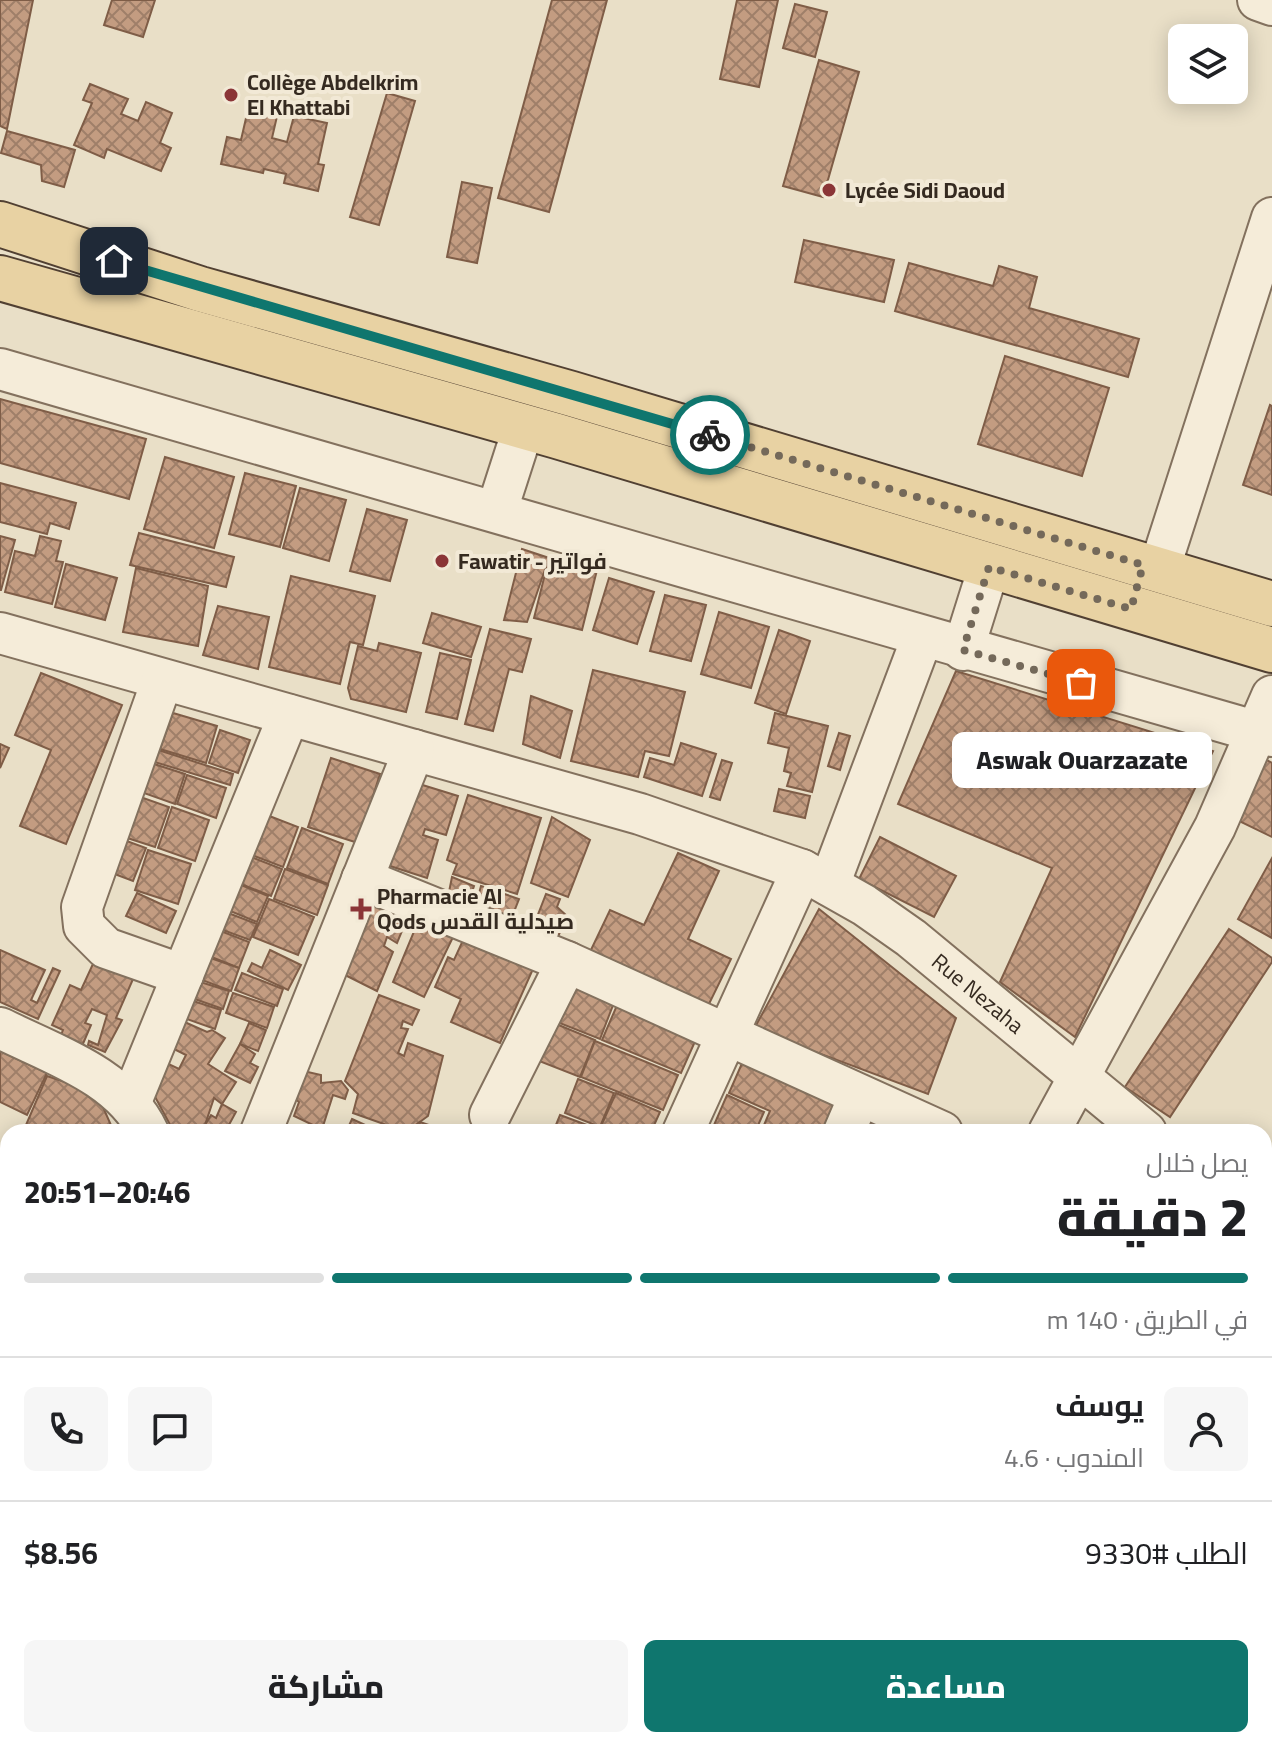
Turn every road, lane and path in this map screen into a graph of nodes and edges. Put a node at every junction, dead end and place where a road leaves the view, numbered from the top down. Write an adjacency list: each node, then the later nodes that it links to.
1 (1258, 0): 2 (street)
2 (1272, 5)
3 (1272, 218): 10 (street)
4 (0, 224): 10 (main road)
5 (0, 278): 7 (main road)
6 (0, 369): 8 (street)
7 (524, 426): 8 (street); 9 (main road)
8 (497, 510): 14 (street)
9 (989, 567): 12 (main road); 15 (street)
10 (1158, 570): 11 (main road); 12 (main road)
11 (1272, 604)
12 (1145, 613): 16 (main road)
13 (0, 633): 17 (street, Rue Nezaha)
14 (922, 638): 15 (street); 21 (street)
15 (963, 650): 19 (street)
16 (1272, 650)
17 (162, 681): 18 (street, Rue Nezaha); 24 (street)
18 (289, 715): 20 (street, Rue Nezaha); 24 (street)
19 (1267, 721): 27 (street)
20 (414, 750): 21 (street, Rue Nezaha); 22 (street)
21 (815, 877): 26 (street); 27 (street, Rue Nezaha)
22 (362, 879): 23 (street); 31 (street)
23 (567, 962): 26 (street); 29 (street)
24 (183, 975): 30 (street)
25 (0, 1028): 30 (street)
26 (728, 1032): 28 (street); 32 (street)
27 (1078, 1079): 34 (street); 35 (street, Rue Nezaha)
28 (852, 1114): 33 (street)
29 (490, 1115)
30 (139, 1118)
31 (264, 1124)
32 (687, 1124)
33 (902, 1124)
34 (1053, 1124)
35 (1136, 1124)

